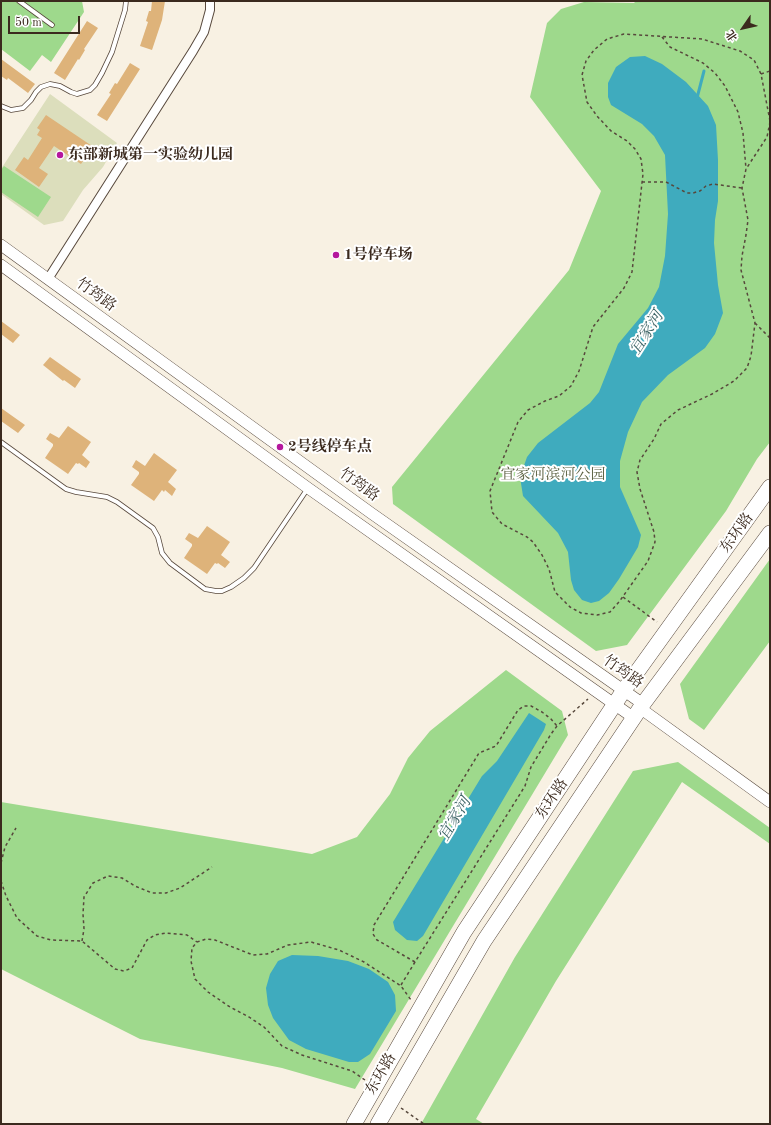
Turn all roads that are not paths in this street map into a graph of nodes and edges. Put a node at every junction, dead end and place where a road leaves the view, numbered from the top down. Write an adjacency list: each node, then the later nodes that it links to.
1 (19, 1): 4 (lane)
2 (126, 1): 5 (lane)
3 (210, 1): 8 (street)
4 (52, 25)
5 (1, 106)
6 (1, 245): 8 (main road, 竹筠路)
7 (1, 265): 11 (main road, 竹筠路)
8 (48, 279): 13 (main road, 竹筠路)
9 (1, 442): 11 (lane)
10 (770, 487): 13 (highway, 东环路)
11 (308, 488): 14 (main road, 竹筠路)
12 (770, 533): 15 (highway, 东环路)
13 (624, 690): 14 (highway, 东环路); 15 (main road, 竹筠路)
14 (615, 704): 15 (main road, 竹筠路); 17 (highway, 东环路)
15 (639, 710): 16 (main road, 竹筠路); 18 (highway, 东环路)
16 (770, 802)
17 (354, 1124)
18 (378, 1124)

